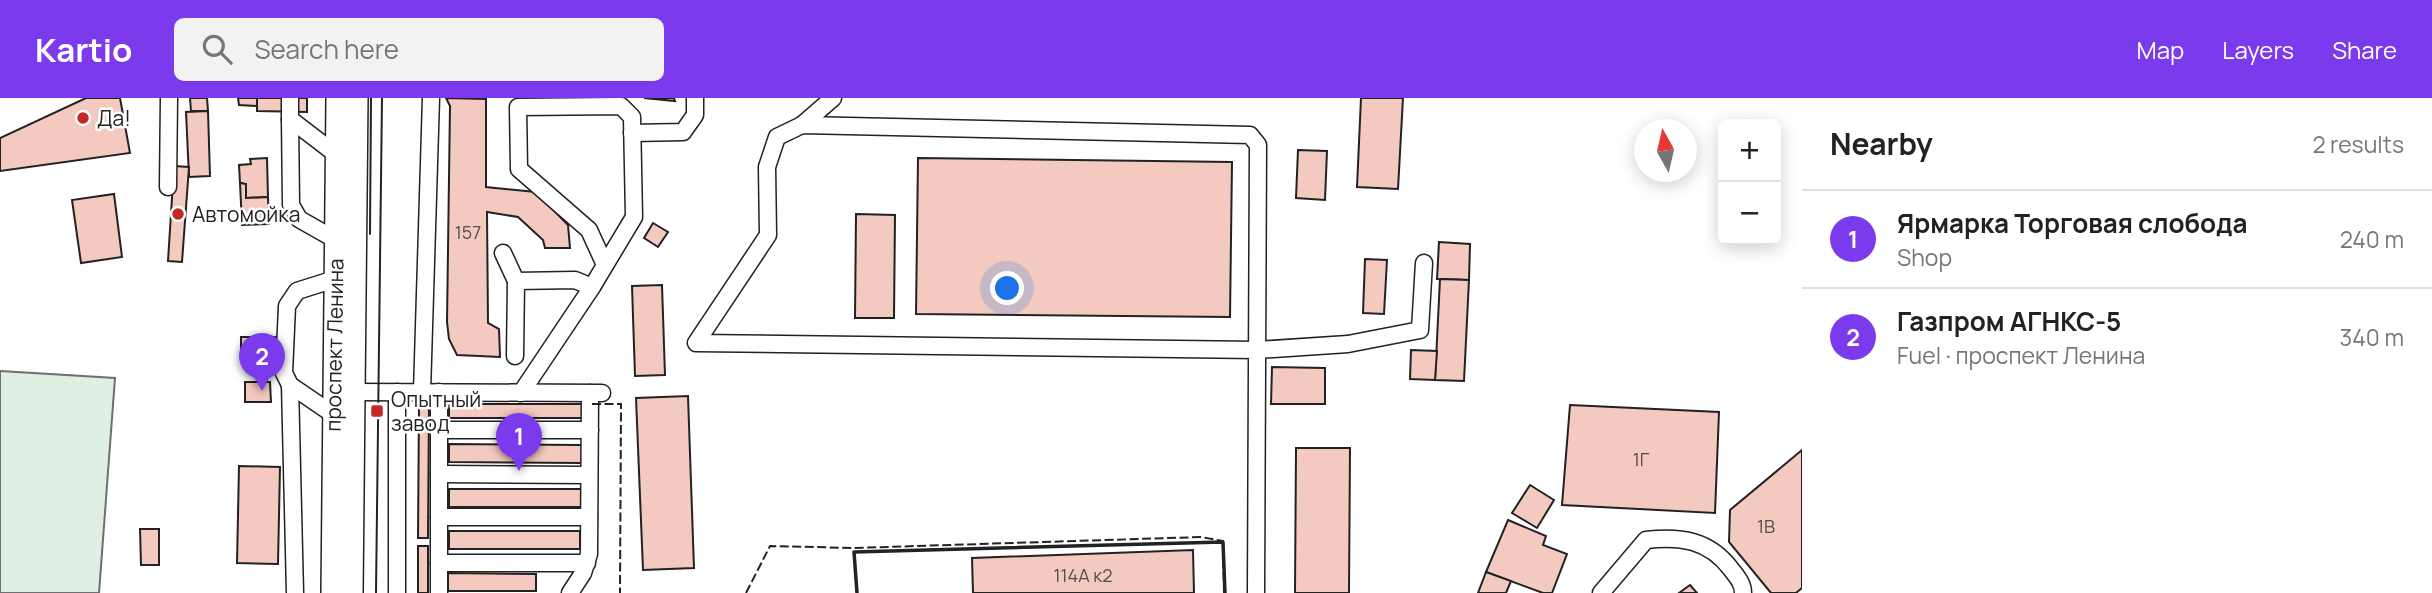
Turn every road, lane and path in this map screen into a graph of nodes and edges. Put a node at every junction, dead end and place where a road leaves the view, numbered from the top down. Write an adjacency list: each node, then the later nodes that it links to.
1 (169, 98): 12 (lane)
2 (290, 98): 8 (lane)
3 (337, 98): 11 (main road, проспект Ленина)
4 (357, 98): 23 (main road, проспект Ленина)
5 (430, 98): 24 (lane)
6 (695, 98): 10 (lane)
7 (833, 98): 9 (lane)
8 (290, 119): 11 (lane); 13 (lane)
9 (802, 125): 20 (lane); 20 (lane)
10 (632, 133): 16 (lane); 16 (lane)
11 (337, 155): 13 (main road, проспект Ленина)
12 (168, 187)
13 (336, 240): 17 (main road, проспект Ленина)
14 (503, 253): 18 (lane)
15 (1424, 262): 20 (lane)
16 (605, 265): 19 (lane)
17 (335, 279): 22 (lane); 23 (main road, проспект Ленина)
18 (516, 281): 19 (lane); 21 (lane)
19 (592, 286): 27 (lane)
20 (1257, 350): 43 (lane)
21 (515, 356)
22 (290, 385): 28 (lane); 37 (lane)
23 (344, 392): 26 (lane); 28 (main road, проспект Ленина); 39 (main road, проспект Ленина)
24 (422, 392): 25 (lane); 26 (lane)
25 (439, 392): 27 (lane); 29 (lane)
26 (397, 393): 40 (lane)
27 (521, 393): 30 (lane)
28 (334, 415): 38 (main road, проспект Ленина)
29 (439, 430): 30 (lane); 31 (lane)
30 (590, 430): 32 (lane)
31 (439, 474): 32 (lane); 33 (lane)
32 (589, 475): 34 (lane)
33 (439, 517): 34 (lane); 35 (lane)
34 (589, 517): 36 (lane)
35 (439, 563): 36 (lane); 41 (lane)
36 (587, 564): 42 (lane)
37 (295, 593)
38 (332, 593)
39 (352, 593)
40 (397, 593)
41 (439, 593)
42 (570, 593)
43 (1256, 593)
44 (1601, 593): 45 (lane)
45 (1743, 593)

